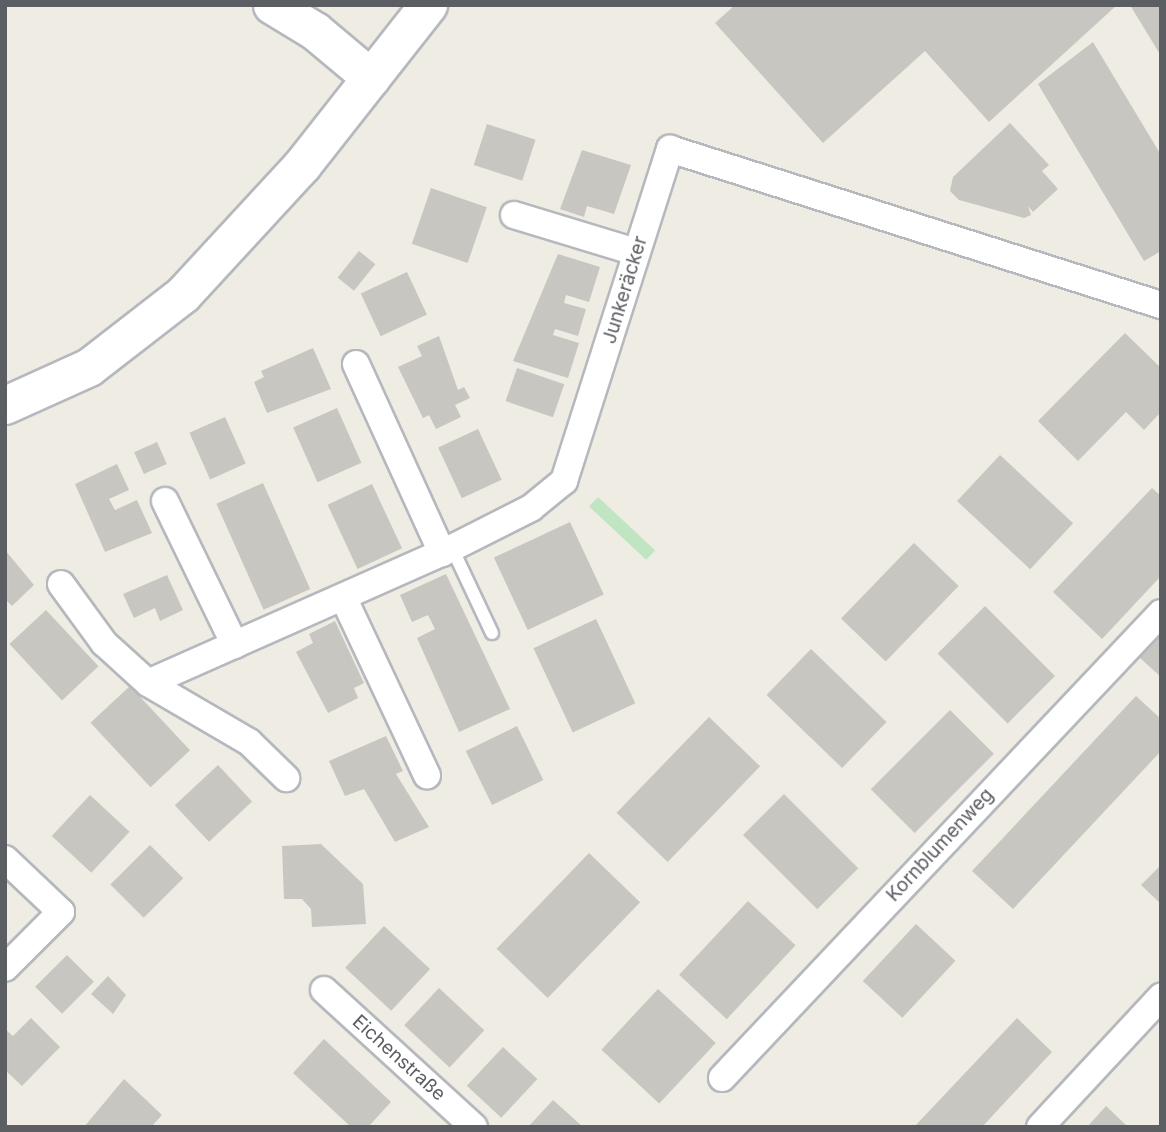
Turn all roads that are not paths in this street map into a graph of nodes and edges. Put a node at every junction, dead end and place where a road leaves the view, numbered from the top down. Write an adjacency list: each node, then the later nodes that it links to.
1 (272, 5): 3 (main road)
2 (428, 5): 3 (main road)
3 (371, 78): 8 (main road)
4 (514, 215): 5 (street)
5 (636, 251): 6 (street, Junkeräcker); 10 (street, Junkeräcker)
6 (1161, 304)
7 (356, 364): 10 (street)
8 (5, 405)
9 (165, 501): 15 (street)
10 (447, 551): 12 (street, Junkeräcker); 14 (lane)
11 (61, 584): 16 (street)
12 (344, 599): 15 (street, Junkeräcker); 17 (street)
13 (1161, 613): 23 (street, Kornblumenweg)
14 (492, 633)
15 (235, 645): 16 (street, Junkeräcker)
16 (148, 683): 18 (street)
17 (427, 775)
18 (286, 778)
19 (5, 859): 20 (street)
20 (5, 968)
21 (324, 989): 24 (street, Eichenstraße)
22 (1161, 997): 25 (street)
23 (722, 1078)
24 (474, 1127)
25 (1040, 1127)

